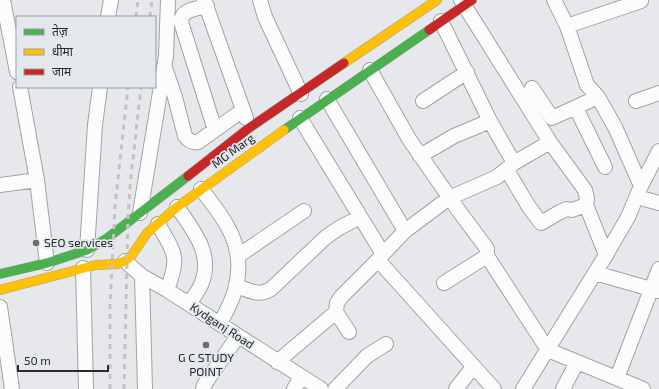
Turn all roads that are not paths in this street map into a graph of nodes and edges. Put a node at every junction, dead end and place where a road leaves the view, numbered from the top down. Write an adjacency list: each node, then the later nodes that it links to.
1 (3, 0): 14 (street)
2 (111, 0): 10 (street)
3 (168, 0): 13 (street)
4 (260, 0): 21 (street)
5 (437, 0): 21 (main road, MG Marg)
6 (554, 0): 12 (street)
7 (641, 1): 12 (street)
8 (466, 2): 11 (main road, MG Marg); 32 (street)
9 (205, 3): 27 (street); 31 (street)
10 (108, 16)
11 (441, 21): 15 (main road, MG Marg); 16 (street)
12 (567, 26): 22 (street)
13 (164, 66): 31 (street); 46 (street)
14 (16, 67)
15 (370, 70): 23 (main road, MG Marg); 34 (street)
16 (467, 72): 24 (street); 29 (street)
17 (20, 88): 37 (street)
18 (100, 88): 50 (street)
19 (532, 88): 26 (street)
20 (659, 93): 25 (street)
21 (301, 94): 30 (main road, MG Marg)
22 (598, 98): 26 (street); 40 (street)
23 (327, 99): 28 (main road, MG Marg); 49 (street)
24 (423, 101)
25 (636, 101)
26 (576, 108): 36 (street)
27 (242, 110): 30 (street); 31 (street)
28 (300, 118): 39 (main road, MG Marg); 47 (street)
29 (490, 121): 34 (street); 35 (street)
30 (249, 128): 46 (main road, MG Marg)
31 (215, 130)
32 (550, 142): 35 (street); 43 (street)
33 (659, 152): 40 (street)
34 (420, 156): 41 (street)
35 (511, 166): 41 (street); 43 (street)
36 (605, 167)
37 (37, 180): 38 (street); 56 (street)
38 (0, 185)
39 (201, 188): 44 (main road, MG Marg); 52 (street)
40 (639, 191): 42 (street); 51 (street)
41 (449, 198): 49 (street); 53 (street)
42 (659, 203)
43 (586, 205): 51 (street)
44 (177, 207): 48 (main road, MG Marg); 67 (street)
45 (304, 211): 52 (street)
46 (140, 213): 50 (main road, MG Marg)
47 (360, 216): 54 (street); 63 (street)
48 (158, 224): 55 (main road, MG Marg); 65 (street)
49 (405, 231): 54 (street)
50 (87, 250): 56 (main road, MG Marg)
51 (606, 255): 59 (street)
52 (238, 256): 63 (street)
53 (487, 256): 62 (street); 74 (street)
54 (381, 257): 69 (street); 77 (street)
55 (125, 261): 57 (main road); 61 (street, Kydganj Road)
56 (47, 263): 60 (main road, MG Marg)
57 (83, 268): 64 (main road); 81 (street)
58 (659, 269): 66 (street)
59 (596, 273): 66 (street); 74 (street)
60 (0, 274)
61 (142, 276): 65 (street, Kydganj Road); 82 (street)
62 (444, 282)
63 (236, 286): 70 (street)
64 (0, 290)
65 (167, 290): 67 (street, Kydganj Road)
66 (655, 290): 79 (street)
67 (189, 304): 70 (street, Kydganj Road)
68 (0, 307): 80 (street)
69 (336, 312): 71 (street); 75 (street)
70 (220, 324): 72 (street, Kydganj Road)
71 (349, 332)
72 (238, 336): 75 (street, Kydganj Road); 83 (street)
73 (386, 344): 86 (street)
74 (548, 350): 76 (street); 89 (street)
75 (277, 362): 78 (street, Kydganj Road)
76 (577, 362): 79 (street); 90 (street)
77 (473, 367): 87 (street); 88 (street)
78 (302, 377): 84 (street); 85 (street, Kydganj Road)
79 (617, 378): 91 (street)
80 (12, 389)
81 (86, 389)
82 (145, 389)
83 (203, 389)
84 (294, 389)
85 (321, 389)
86 (335, 389)
87 (456, 389)
88 (494, 389)
89 (525, 389)
90 (563, 389)
91 (643, 389)

